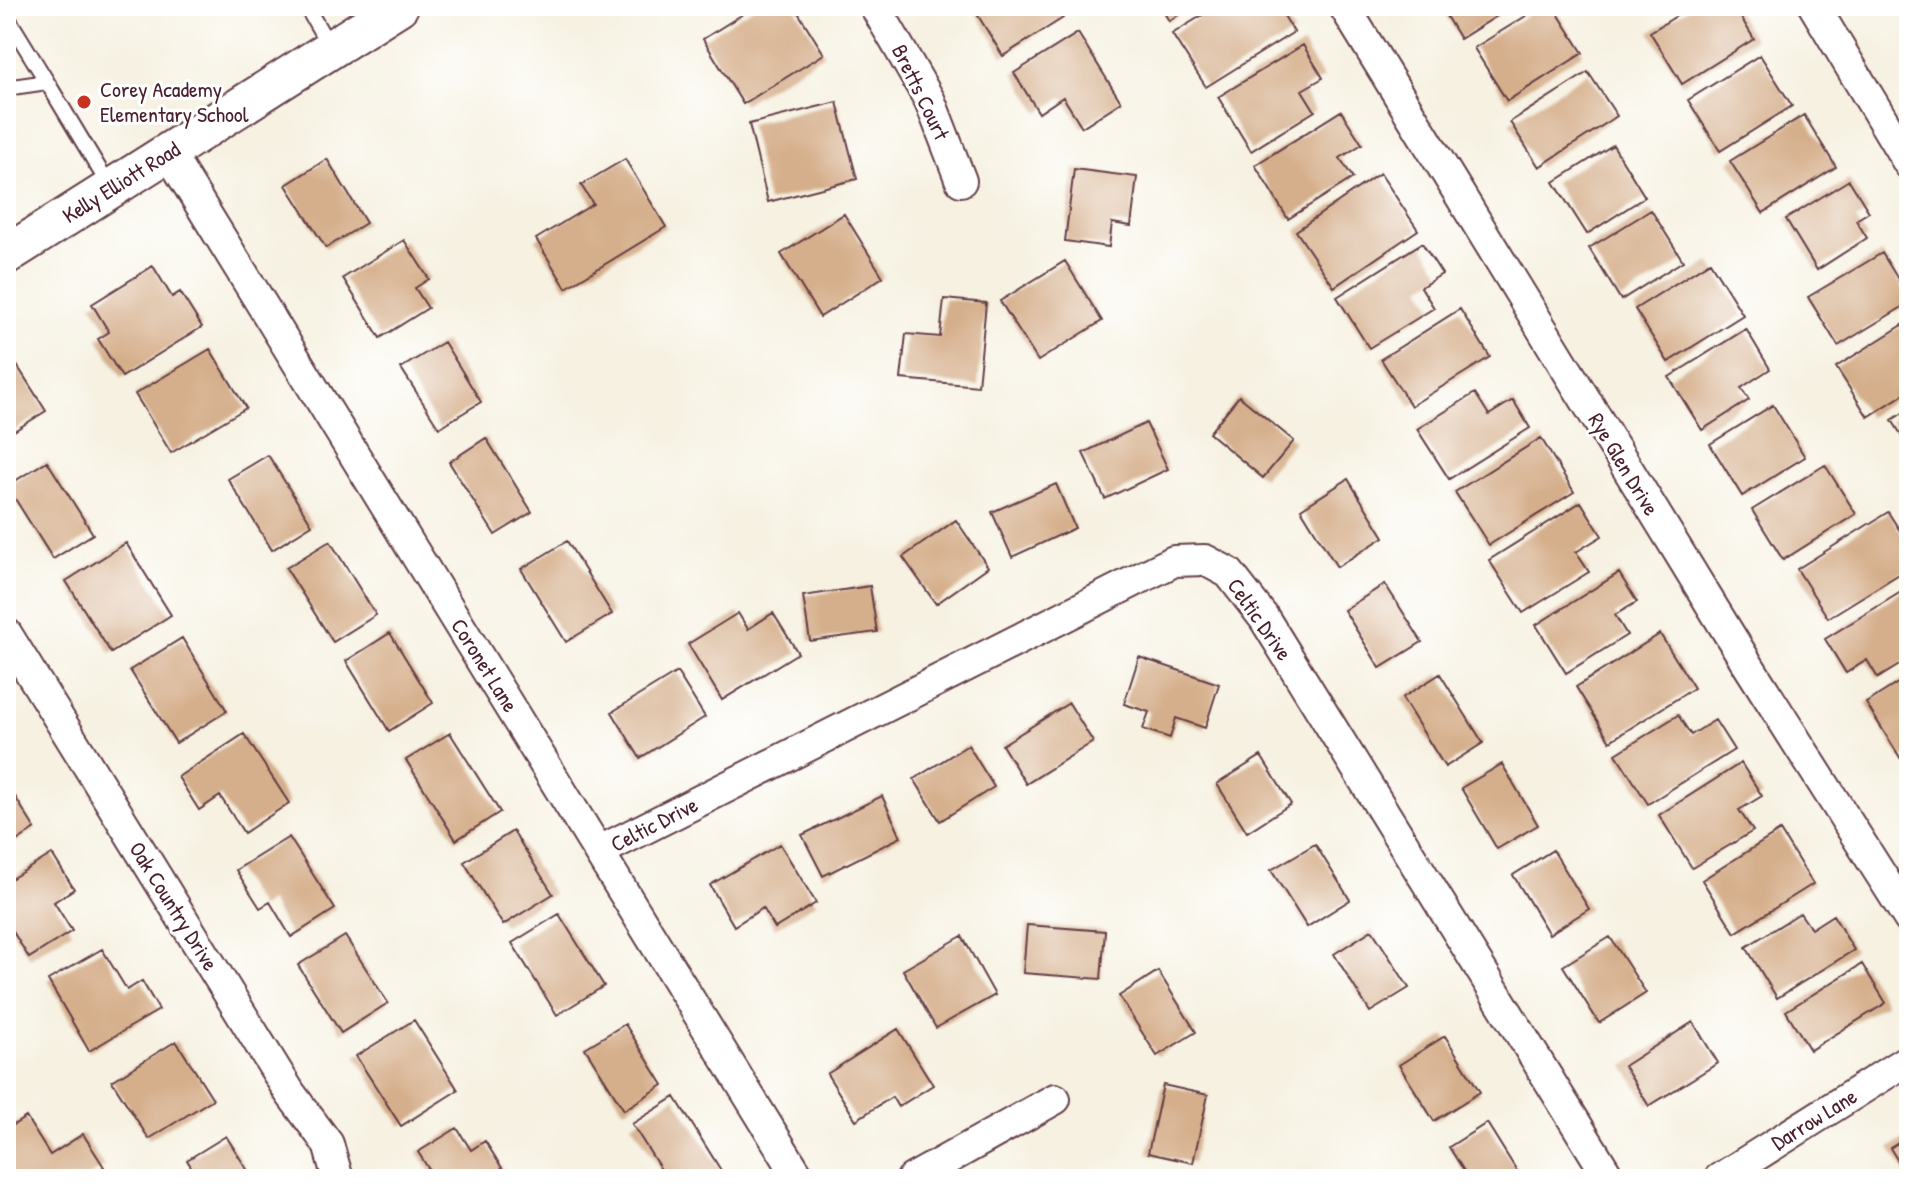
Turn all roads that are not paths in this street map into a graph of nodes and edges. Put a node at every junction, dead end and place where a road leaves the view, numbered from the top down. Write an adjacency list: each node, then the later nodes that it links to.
1 (306, 6): 7 (lane)
2 (399, 6): 7 (street, Kelly Elliott Road)
3 (875, 6): 12 (street, Bretts Court)
4 (1344, 6): 17 (street, Rye Glen Drive)
5 (1814, 6): 11 (street)
6 (6, 15): 8 (lane)
7 (332, 50): 10 (street, Kelly Elliott Road)
8 (47, 82): 9 (lane); 13 (lane)
9 (6, 88)
10 (168, 152): 13 (street, Kelly Elliott Road); 16 (street, Coronet Lane)
11 (1909, 164)
12 (961, 181)
13 (110, 188): 14 (street, Kelly Elliott Road)
14 (6, 255)
15 (6, 633): 20 (street, Oak Country Drive)
16 (600, 851): 21 (street, Coronet Lane); 23 (street, Celtic Drive)
17 (1909, 919)
18 (1909, 1059): 24 (street, Darrow Lane)
19 (1055, 1099): 22 (street)
20 (338, 1179)
21 (800, 1179)
22 (912, 1179)
23 (1610, 1179)
24 (1719, 1179)

